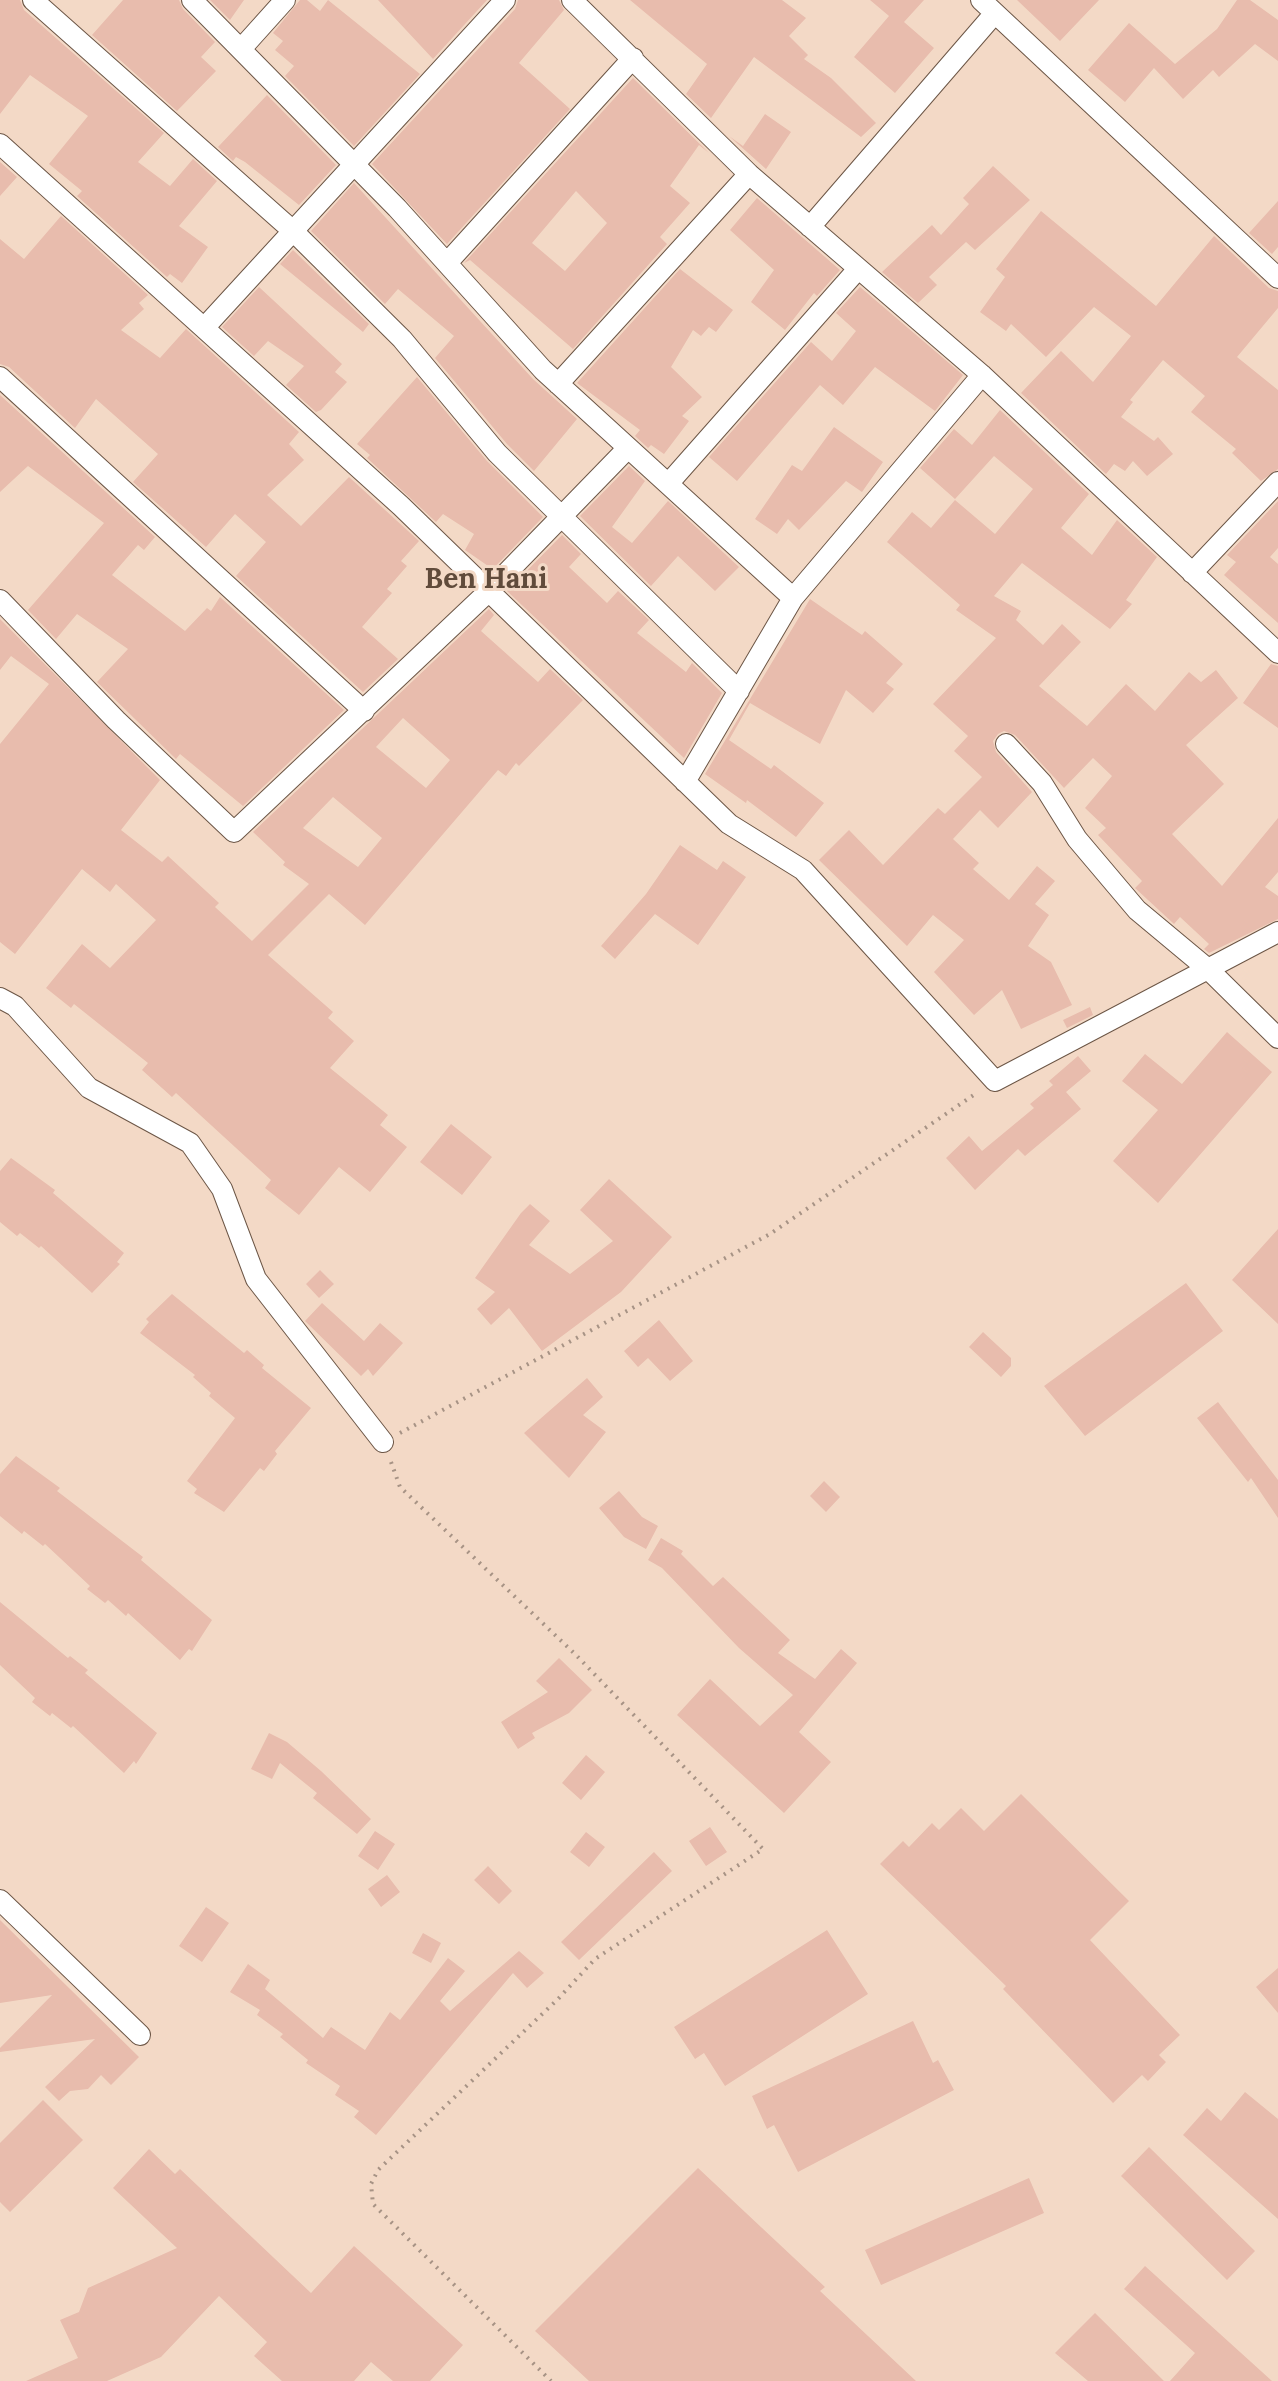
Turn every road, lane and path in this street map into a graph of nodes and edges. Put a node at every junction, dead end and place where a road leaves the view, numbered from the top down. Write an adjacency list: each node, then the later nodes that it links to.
1 (33, 0): 13 (street)
2 (192, 0): 7 (street)
3 (285, 0): 7 (street)
4 (505, 0): 10 (street)
5 (572, 0): 8 (street)
6 (988, 7): 12 (street); 16 (street)
7 (241, 49): 10 (street)
8 (633, 58): 11 (street); 14 (street)
9 (0, 144): 17 (street)
10 (354, 165): 13 (street); 14 (street)
11 (749, 174): 12 (street); 20 (street)
12 (810, 227): 15 (street)
13 (293, 231): 17 (street); 24 (street)
14 (447, 263): 20 (street)
15 (858, 269): 18 (street); 23 (street)
16 (1278, 278)
17 (204, 328): 26 (street)
18 (982, 375): 25 (street); 27 (street)
19 (0, 377): 31 (street)
20 (558, 384): 21 (street)
21 (628, 448): 23 (street); 24 (street)
22 (1278, 482): 25 (street)
23 (668, 484): 27 (street)
24 (563, 518): 26 (street); 30 (street)
25 (1192, 573): 29 (street)
26 (489, 591): 31 (street); 33 (street)
27 (793, 598): 30 (street)
28 (0, 600): 31 (street)
29 (1278, 653)
30 (739, 691): 33 (street)
31 (364, 711)
32 (1006, 744): 35 (street)
33 (685, 782): 38 (street)
34 (1278, 932): 35 (street)
35 (1209, 970): 37 (street); 38 (street)
36 (0, 998): 39 (street)
37 (1278, 1038)
38 (995, 1081): 39 (path)
39 (383, 1442): 42 (path)
40 (0, 1900): 41 (street)
41 (140, 2035)
42 (551, 2381)

